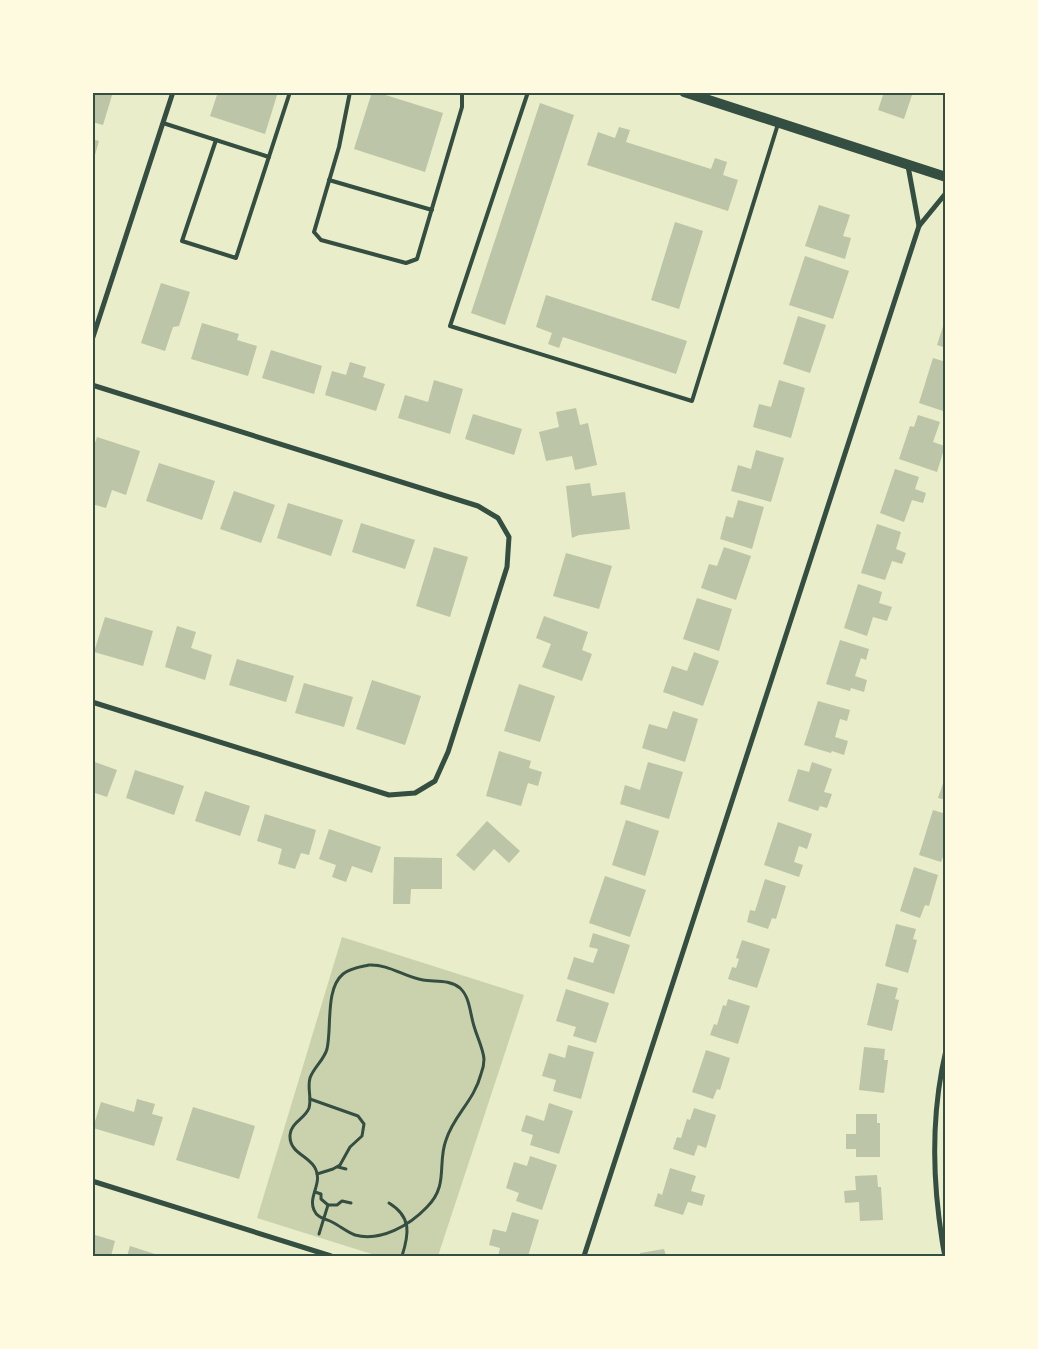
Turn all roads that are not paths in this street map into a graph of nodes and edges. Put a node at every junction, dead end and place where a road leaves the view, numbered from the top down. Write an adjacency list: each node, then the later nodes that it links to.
1 (173, 92): 7 (street)
2 (290, 92): 10 (lane)
3 (350, 92): 13 (lane)
4 (462, 92): 15 (lane)
5 (528, 92): 8 (lane)
6 (684, 92): 8 (main road)
7 (163, 123): 9 (lane); 17 (street)
8 (778, 124): 11 (main road)
9 (216, 140): 10 (lane); 10 (lane)
10 (269, 157)
11 (908, 165): 12 (main road); 16 (street)
12 (946, 177)
13 (329, 180): 15 (lane); 15 (lane)
14 (946, 193): 16 (street)
15 (432, 210)
16 (919, 226): 23 (street)
17 (92, 340)
18 (92, 385): 19 (street)
19 (92, 702)
20 (946, 1050): 24 (street)
21 (92, 1181): 22 (street)
22 (331, 1256)
23 (584, 1256)
24 (945, 1256)

